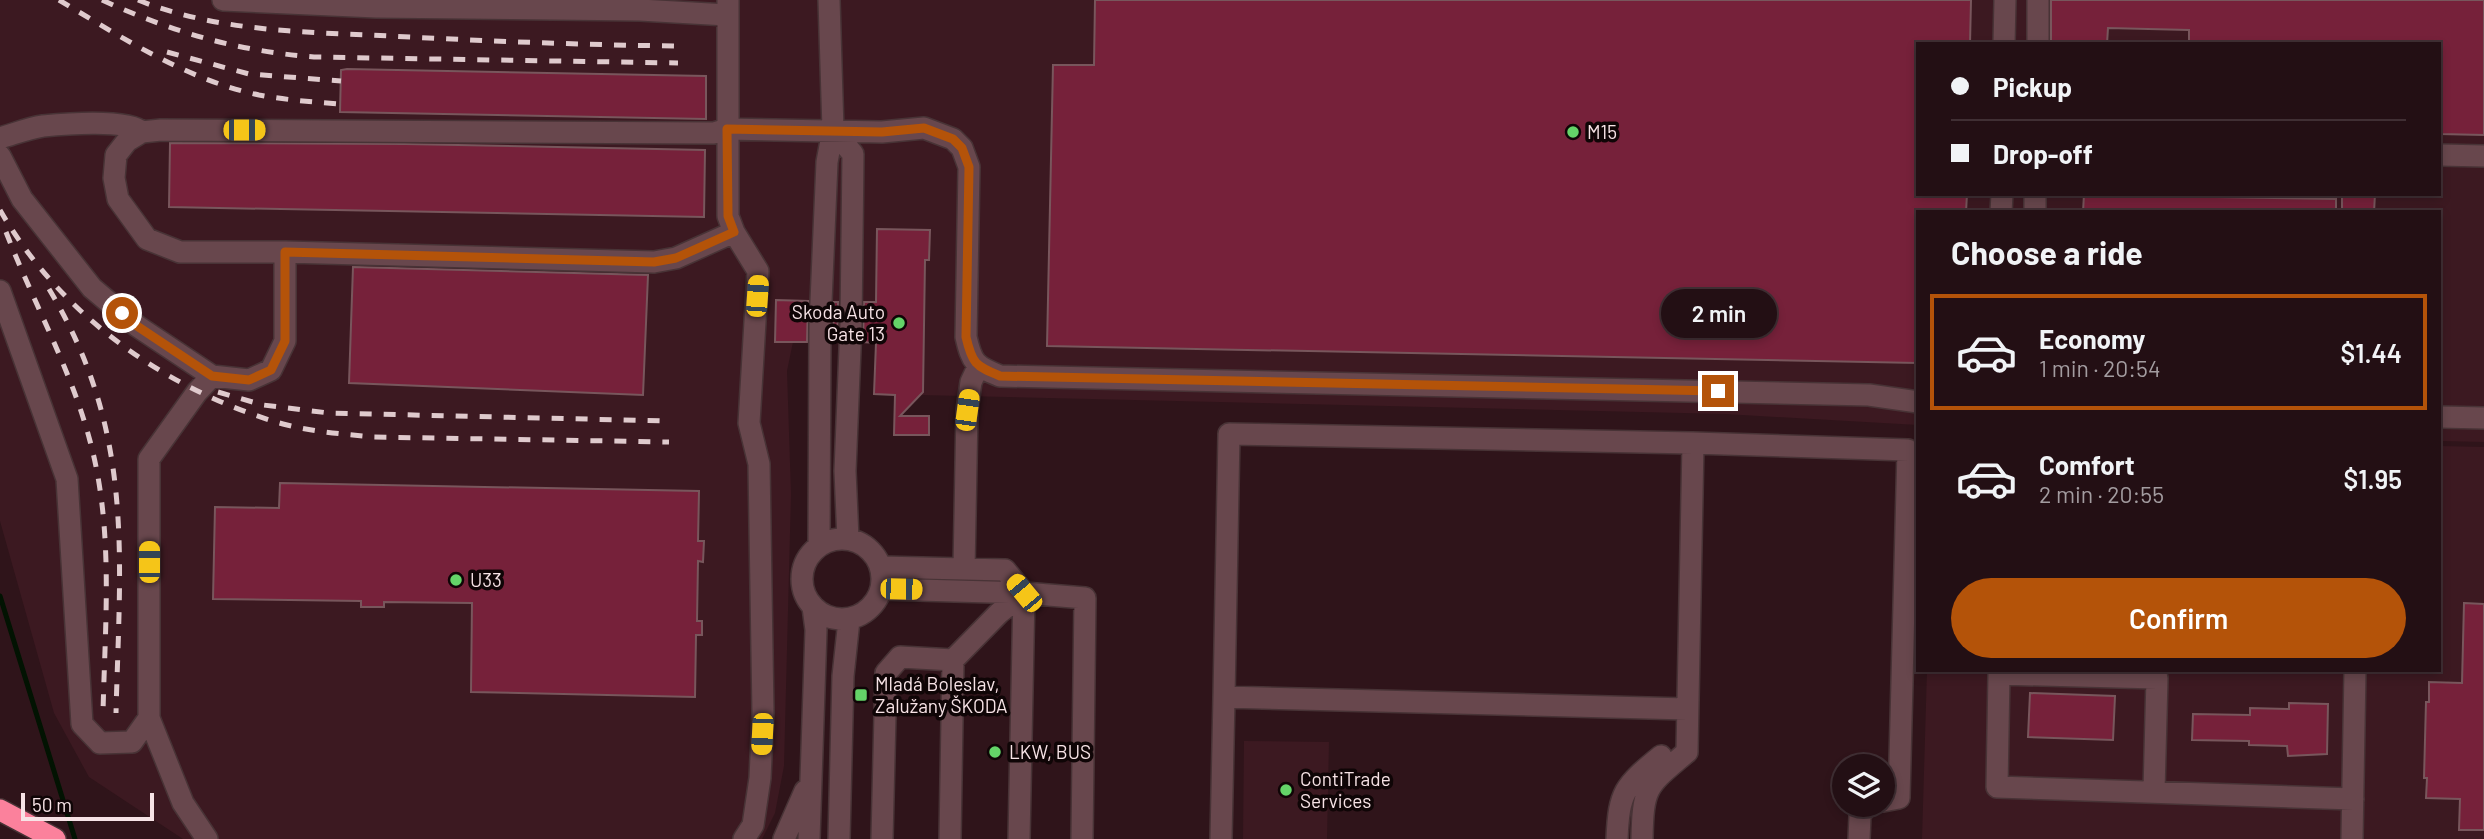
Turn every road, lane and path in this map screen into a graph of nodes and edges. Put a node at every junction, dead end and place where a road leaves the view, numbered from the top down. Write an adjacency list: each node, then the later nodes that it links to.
1 (223, 0): 5 (street)
2 (813, 0): 8 (street)
3 (2005, 0): 9 (street)
4 (2038, 0): 10 (street)
5 (514, 4): 6 (street)
6 (640, 5): 7 (street)
7 (728, 7): 11 (street)
8 (829, 8): 12 (street)
9 (2004, 42)
10 (2038, 42)
11 (727, 129): 12 (street); 13 (street); 18 (street)
12 (832, 130): 21 (street); 27 (street); 28 (street)
13 (142, 132): 14 (street); 19 (street)
14 (0, 138)
15 (2441, 155): 17 (street)
16 (0, 156): 22 (street)
17 (2484, 156)
18 (734, 232): 19 (street); 49 (street)
19 (285, 252): 22 (street)
20 (0, 291): 39 (street)
21 (978, 367): 23 (street); 30 (street)
22 (212, 376): 39 (street)
23 (1916, 402)
24 (2441, 417): 25 (street)
25 (2484, 418)
26 (1693, 443): 37 (street); 38 (street); 43 (street)
27 (848, 539): 28 (street); 29 (street)
28 (819, 546): 33 (street)
29 (881, 567): 30 (street); 31 (street)
30 (964, 569): 32 (street)
31 (882, 589): 32 (street); 34 (street)
32 (1024, 593): 35 (street); 55 (street); 56 (street)
33 (813, 607): 34 (street); 41 (street)
34 (849, 620): 52 (street)
35 (953, 660): 53 (street); 54 (street)
36 (2355, 672): 44 (street)
37 (1224, 698): 38 (street); 57 (street)
38 (1687, 709): 40 (street)
39 (149, 718): 48 (street)
40 (1687, 737): 58 (street); 59 (street)
41 (811, 769): 50 (street); 51 (street)
42 (2154, 791): 42 (street); 44 (street)
43 (1895, 799)
44 (2353, 799): 61 (street)
45 (0, 810): 47 (highway)
46 (1860, 817): 60 (street)
47 (55, 839)
48 (207, 839)
49 (744, 839)
50 (784, 839)
51 (809, 839)
52 (839, 839)
53 (883, 839)
54 (950, 839)
55 (1019, 839)
56 (1082, 839)
57 (1221, 839)
58 (1618, 839)
59 (1642, 839)
60 (1858, 839)
61 (2352, 839)

